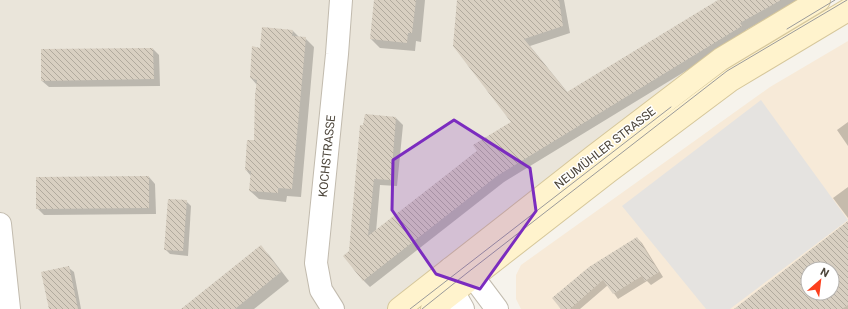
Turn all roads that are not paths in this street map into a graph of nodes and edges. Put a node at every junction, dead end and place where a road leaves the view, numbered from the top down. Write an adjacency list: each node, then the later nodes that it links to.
1 (341, 0): 9 (street, KOCHSTRASSE)
2 (819, 0): 5 (main road, NEUMÜHLER STRASSE)
3 (848, 10): 6 (main road, NEUMÜHLER STRASSE)
4 (0, 224): 8 (street)
5 (450, 268): 6 (street); 7 (street); 10 (main road, NEUMÜHLER STRASSE)
6 (473, 276): 7 (main road, NEUMÜHLER STRASSE); 12 (street)
7 (458, 301): 11 (main road, NEUMÜHLER STRASSE)
8 (9, 309)
9 (333, 309)
10 (399, 309)
11 (432, 309)
12 (496, 309)

